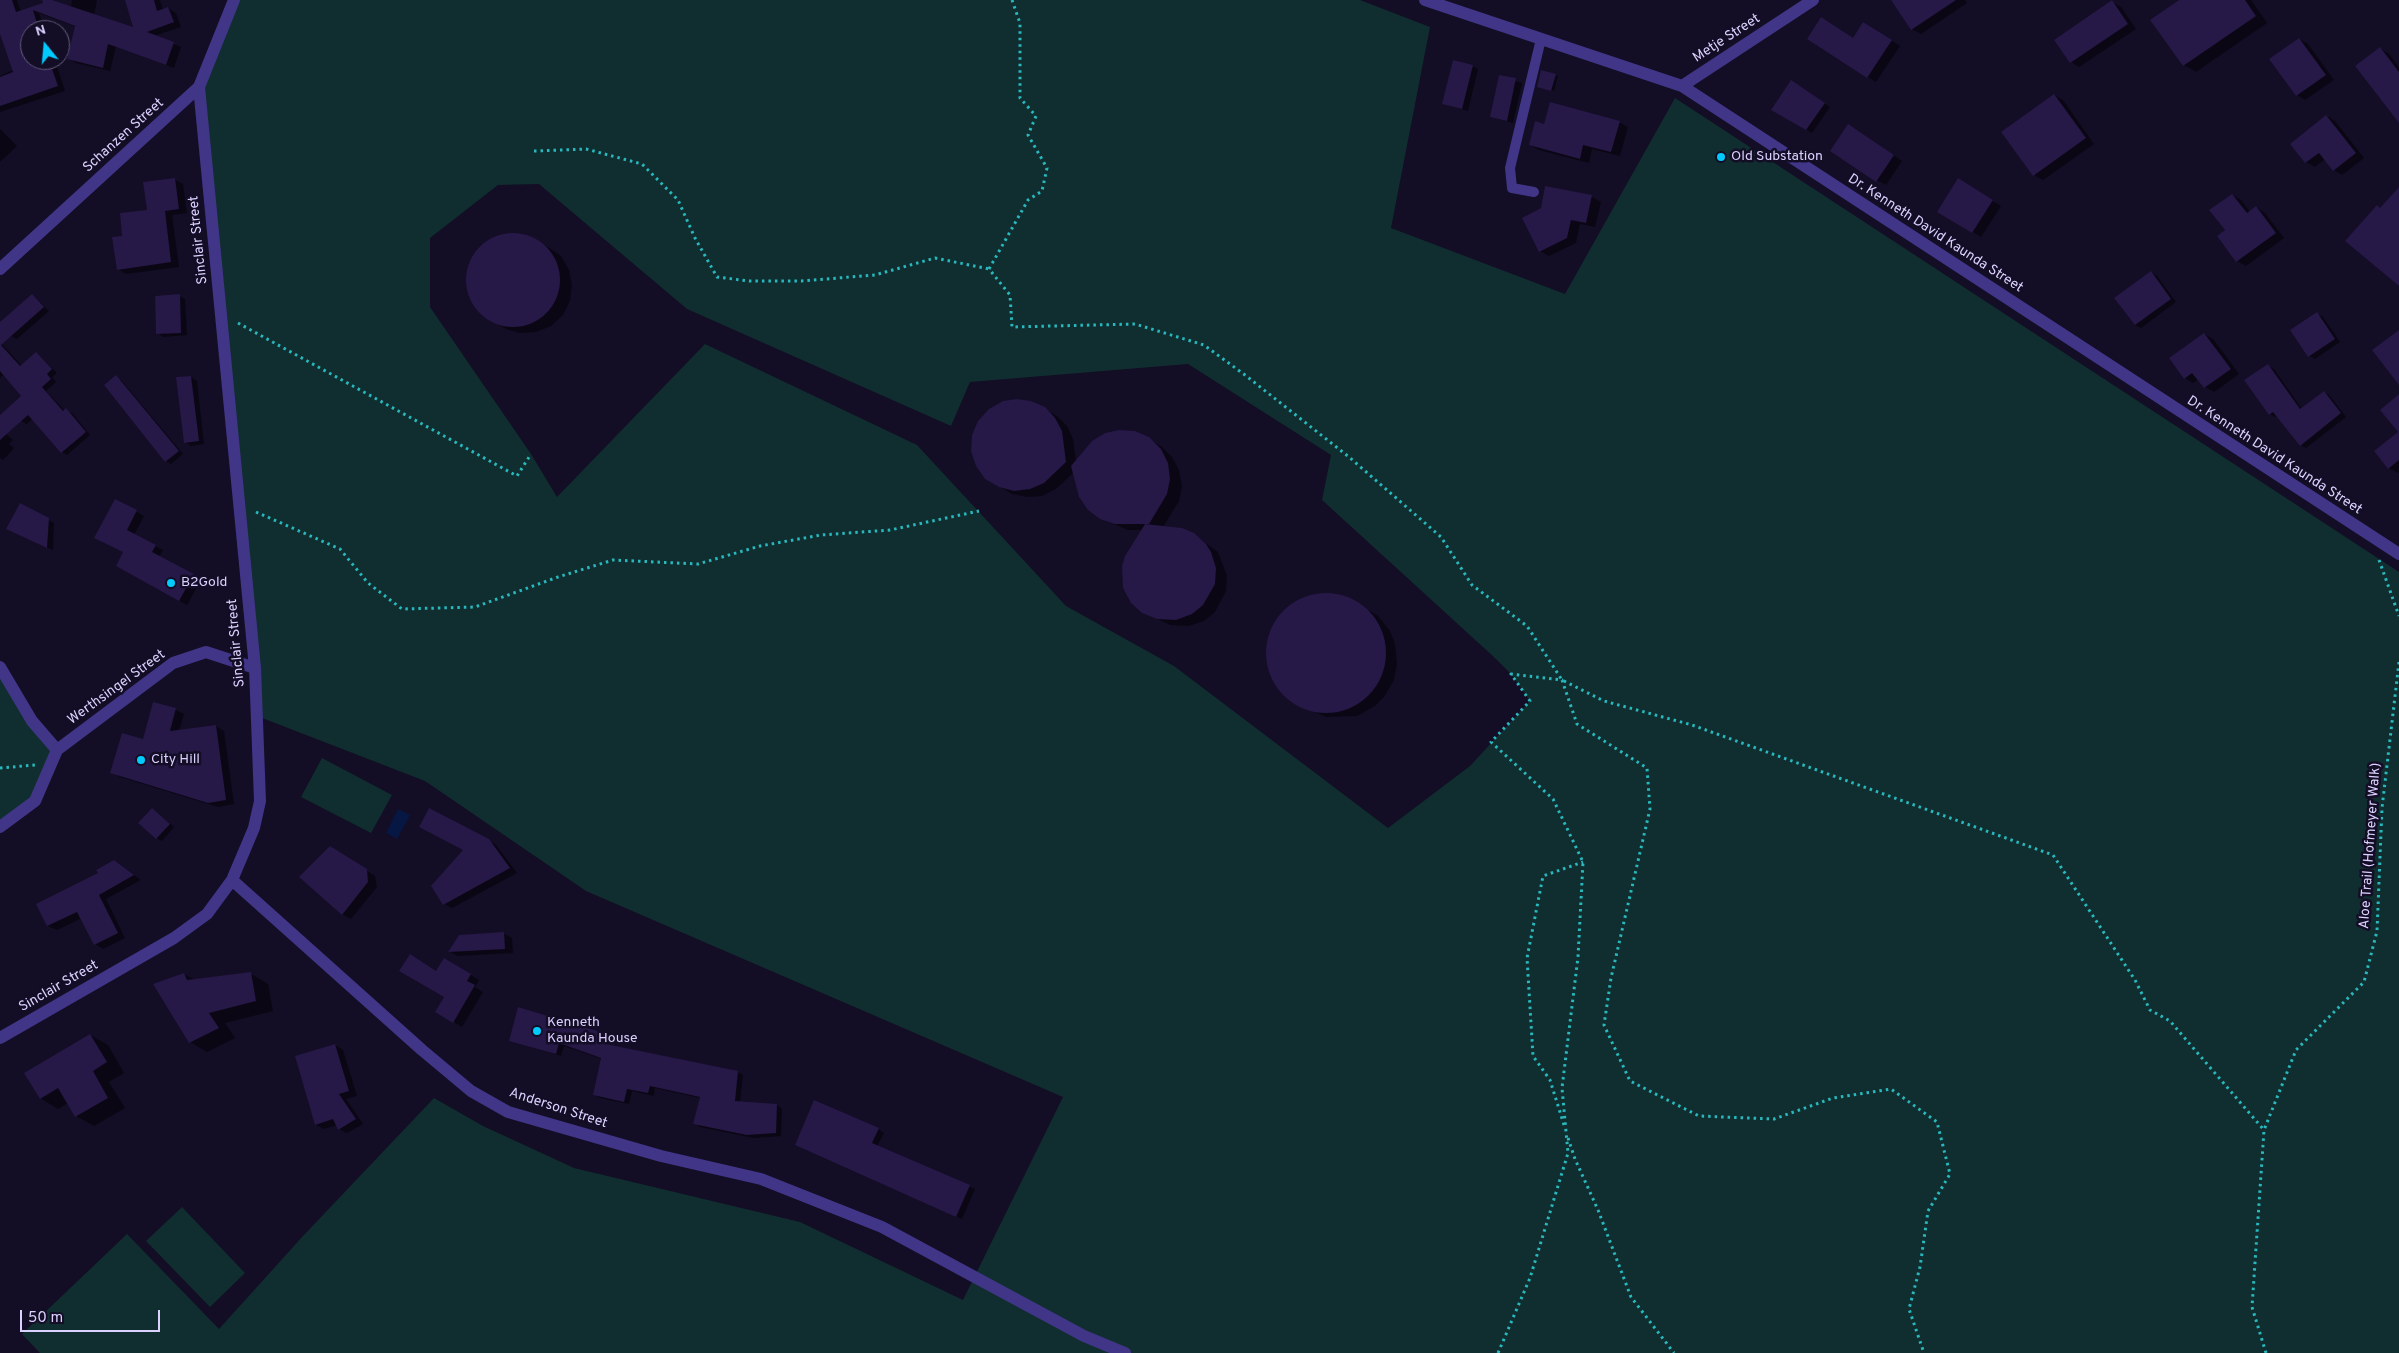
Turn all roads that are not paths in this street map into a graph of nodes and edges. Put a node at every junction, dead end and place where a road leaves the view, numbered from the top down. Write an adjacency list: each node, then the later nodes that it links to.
1 (234, 0): 6 (street, Schanzen Street)
2 (1425, 0): 4 (street, Dr. Kenneth David Kaunda Street)
3 (1813, 0): 5 (street, Metje Street)
4 (1541, 39): 5 (street, Dr. Kenneth David Kaunda Street); 7 (lane)
5 (1682, 86): 9 (street, Dr. Kenneth David Kaunda Street)
6 (199, 88): 8 (street, Schanzen Street); 11 (street, Sinclair Street)
7 (1534, 192)
8 (0, 270)
9 (2399, 554)
10 (0, 667): 12 (street)
11 (255, 668): 12 (street, Werthsingel Street); 14 (street, Sinclair Street)
12 (57, 750): 13 (street)
13 (0, 827)
14 (232, 880): 15 (street, Sinclair Street); 16 (street, Anderson Street)
15 (0, 1038)
16 (1125, 1353)

